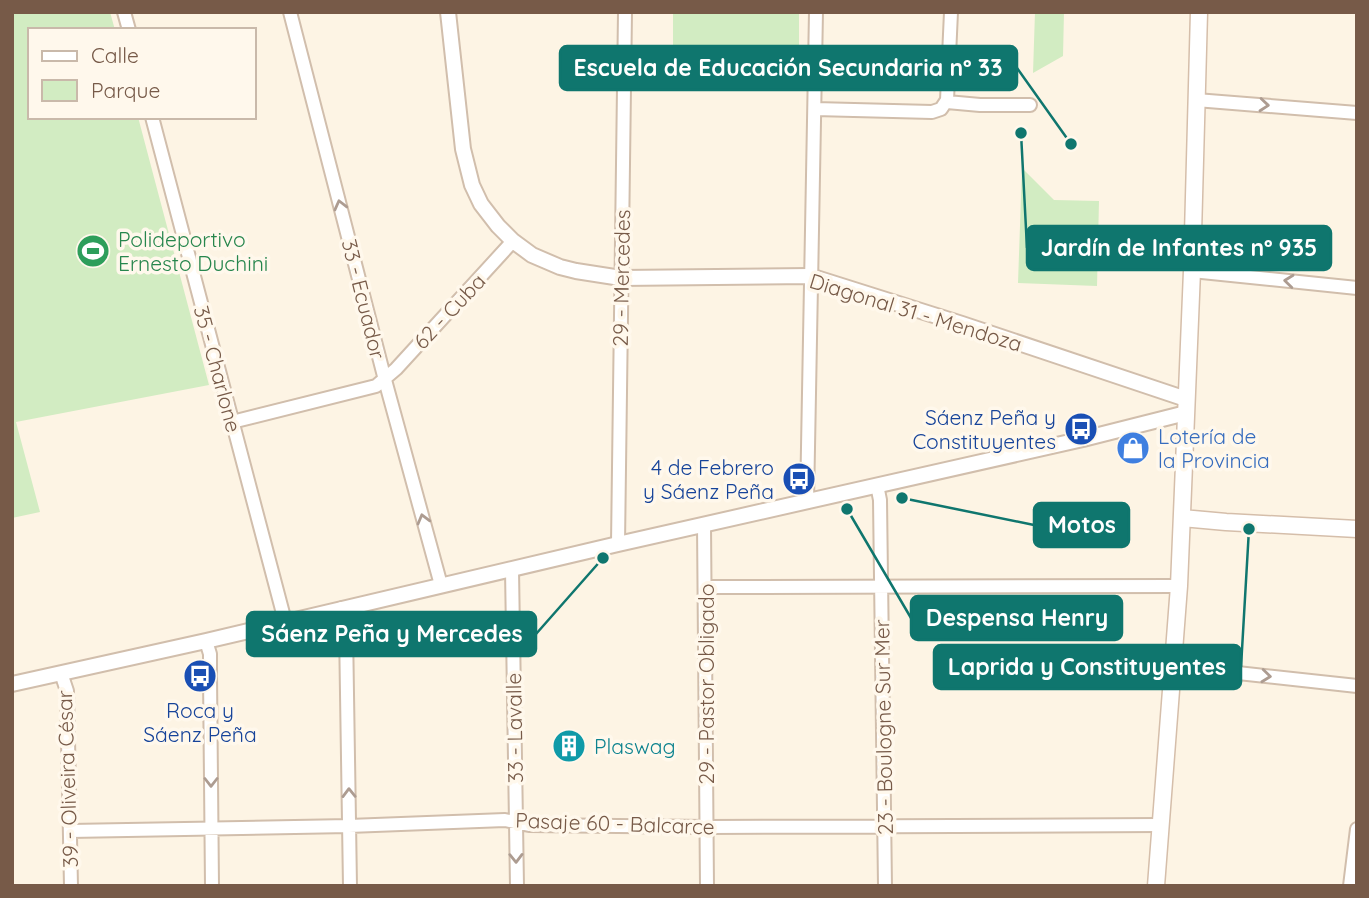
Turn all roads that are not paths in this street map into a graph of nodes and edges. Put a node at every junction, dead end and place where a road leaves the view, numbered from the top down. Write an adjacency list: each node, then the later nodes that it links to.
1 (290, 12): 20 (street, 33 - Ecuador, one-way to 1)
2 (448, 12): 15 (street, Diagonal 31 - Mendoza)
3 (625, 12): 18 (street, 29 - Mercedes)
4 (816, 12): 7 (street)
5 (951, 12): 8 (street)
6 (1199, 12): 9 (main road)
7 (815, 56): 8 (street); 12 (street)
8 (950, 58): 10 (street)
9 (1196, 100): 13 (street, one-way to 13); 16 (main road)
10 (947, 102): 11 (street); 12 (street)
11 (1030, 105)
12 (815, 110): 17 (street)
13 (1357, 113)
14 (153, 119): 22 (street, 35 - Charlone)
15 (513, 241): 18 (street, Diagonal 31 - Mendoza); 20 (street, 62 - Cuba)
16 (1192, 271): 19 (street, one-way to 16); 21 (main road)
17 (810, 276): 18 (street, Diagonal 31 - Mendoza); 21 (street, Diagonal 31 - Mendoza); 24 (street)
18 (621, 278): 28 (street, 29 - Mercedes)
19 (1357, 288)
20 (385, 380): 22 (street); 30 (street, 33 - Ecuador, one-way to 20)
21 (1186, 406): 23 (street); 25 (main road)
22 (232, 422): 35 (street, 35 - Charlone)
23 (877, 485): 24 (street); 31 (street, 23 - Boulogne Sur Mer)
24 (807, 502): 26 (street)
25 (1182, 518): 27 (main road); 32 (main road)
26 (704, 525): 28 (street); 33 (street, 29 - Pastor Obligado)
27 (1357, 529)
28 (618, 544): 29 (street)
29 (512, 570): 30 (street); 41 (street, 33 - Lavalle)
30 (442, 585): 34 (street)
31 (880, 586): 32 (street); 33 (street); 44 (street, 23 - Boulogne Sur Mer)
32 (1180, 586): 37 (main road)
33 (705, 587): 45 (street, 29 - Pastor Obligado)
34 (342, 608): 35 (street); 43 (street, one-way to 34)
35 (285, 621): 36 (street)
36 (206, 640): 38 (street); 46 (street, one-way to 46)
37 (1174, 666): 40 (street, one-way to 40); 42 (main road)
38 (61, 673): 39 (street); 48 (street, 39 - Oliveira César)
39 (12, 684)
40 (1357, 686)
41 (516, 822): 43 (street, Pasaje 60 - Balcarce); 45 (street, Pasaje 60 - Balcarce); 52 (street, 33 - Lavalle, one-way to 52)
42 (1160, 825): 44 (street, Pasaje 60 - Balcarce); 55 (main road)
43 (349, 826): 46 (street, Pasaje 60 - Balcarce); 51 (street)
44 (885, 826): 45 (street, Pasaje 60 - Balcarce); 54 (street, 23 - Boulogne Sur Mer)
45 (706, 827): 53 (street, 29 - Pastor Obligado)
46 (211, 828): 48 (street, Pasaje 60 - Balcarce); 50 (street)
47 (1357, 829): 56 (street)
48 (70, 831): 49 (street, 39 - Oliveira César)
49 (71, 886)
50 (212, 886)
51 (350, 886)
52 (517, 886)
53 (707, 886)
54 (885, 886)
55 (1156, 886)
56 (1350, 886)

